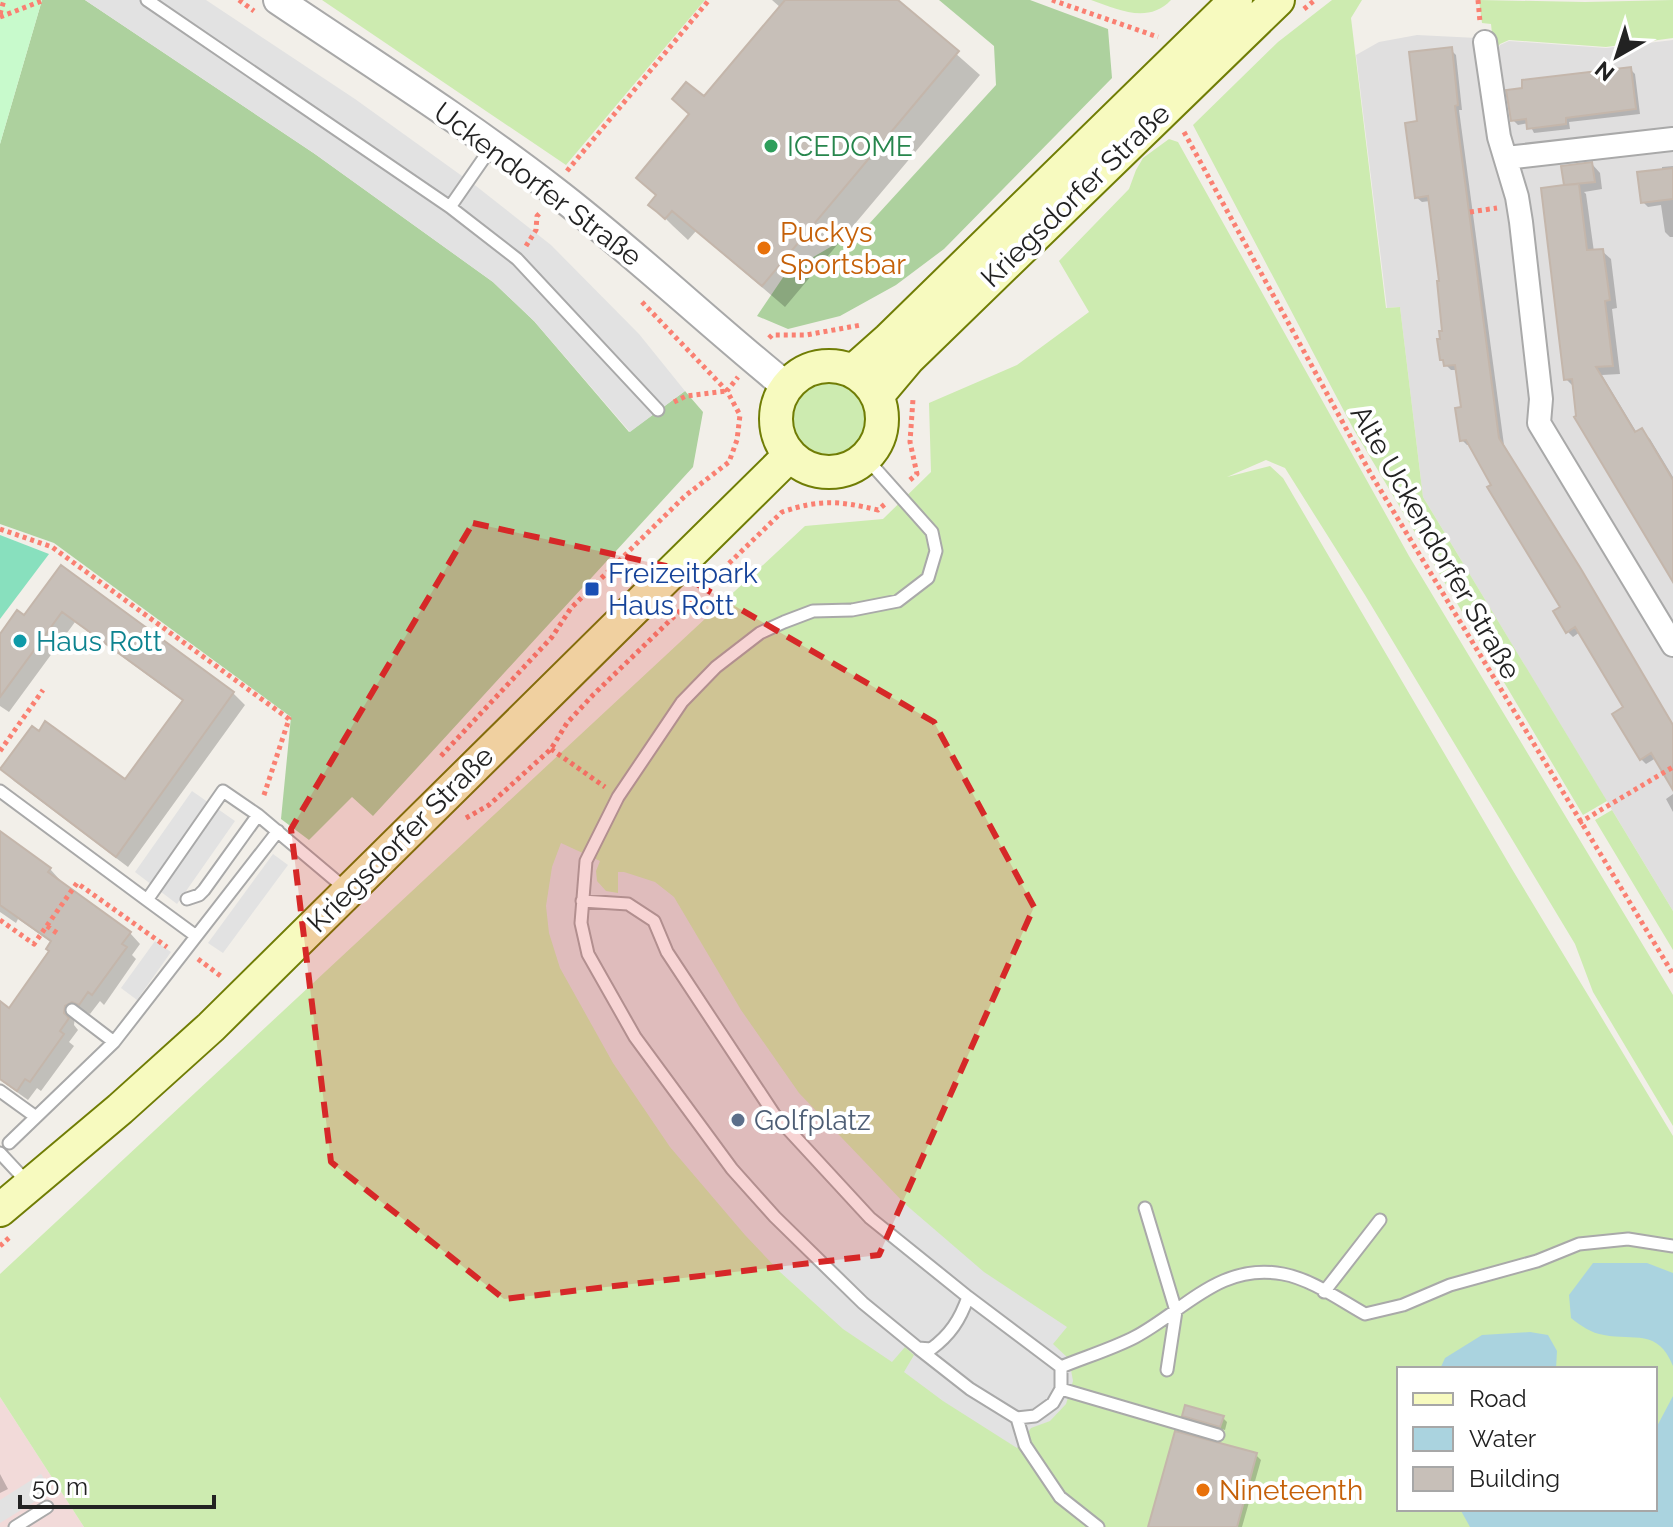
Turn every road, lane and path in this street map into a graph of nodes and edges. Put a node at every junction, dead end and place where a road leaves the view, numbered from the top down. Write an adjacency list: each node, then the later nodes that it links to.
1 (4, 0): 10 (path)
2 (44, 0): 10 (path)
3 (147, 0): 18 (lane)
4 (239, 0): 9 (path)
5 (709, 0): 17 (path)
6 (1052, 0): 12 (path)
7 (1236, 0): 12 (main road, Kriegsdorfer Straße)
8 (1278, 0): 26 (main road, Kriegsdorfer Straße)
9 (271, 9): 15 (street, Uckendorfer Straße)
10 (0, 15)
11 (1485, 42): 16 (street)
12 (1180, 55): 22 (main road, Kriegsdorfer Straße)
13 (1178, 121): 42 (path, Alte Uckendorfer Straße)
14 (1673, 139): 16 (street)
15 (493, 145): 17 (street, Uckendorfer Straße); 18 (lane)
16 (1506, 158): 33 (street)
17 (546, 200): 19 (path); 20 (path); 24 (street, Uckendorfer Straße)
18 (450, 207): 20 (lane)
19 (551, 219)
20 (517, 259): 27 (lane)
21 (637, 296): 25 (path)
22 (853, 371): 24 (main road); 26 (main road)
23 (740, 375): 25 (path)
24 (786, 386): 28 (main road)
25 (727, 391): 27 (path); 30 (path)
26 (877, 396): 29 (main road)
27 (658, 410)
28 (789, 456): 29 (main road); 44 (main road, Kriegsdorfer Straße)
29 (866, 458): 40 (lane)
30 (729, 462): 31 (path); 37 (path)
31 (735, 467)
32 (0, 529): 41 (path)
33 (1673, 645)
34 (43, 690): 36 (path)
35 (551, 749): 40 (path)
36 (0, 751)
37 (440, 756)
38 (1673, 767): 42 (path)
39 (0, 791): 46 (lane)
40 (618, 797): 47 (lane)
41 (258, 815): 43 (lane); 45 (lane); 46 (lane)
42 (1579, 823): 53 (path, Alte Uckendorfer Straße)
43 (278, 831): 44 (lane); 51 (lane)
44 (347, 891): 61 (main road, Kriegsdorfer Straße)
45 (187, 899)
46 (147, 900): 51 (lane)
47 (582, 901): 67 (lane); 69 (lane)
48 (0, 920): 49 (path)
49 (47, 926): 50 (path); 52 (path)
50 (57, 933)
51 (196, 936): 52 (lane)
52 (183, 954): 54 (path); 56 (lane)
53 (1673, 974)
54 (226, 980)
55 (72, 1010): 56 (lane)
56 (114, 1042): 58 (lane)
57 (0, 1091): 58 (lane)
58 (36, 1117): 59 (lane)
59 (9, 1143)
60 (0, 1153): 61 (lane)
61 (30, 1185): 63 (main road, Kriegsdorfer Straße)
62 (1145, 1208): 68 (lane)
63 (0, 1210)
64 (1380, 1220): 66 (lane)
65 (1673, 1246): 66 (lane)
66 (1324, 1292): 68 (lane)
67 (968, 1297): 69 (lane); 70 (lane)
68 (1176, 1311): 70 (lane); 71 (lane)
69 (918, 1348): 73 (lane)
70 (1061, 1367): 72 (lane)
71 (1167, 1370)
72 (1061, 1389): 73 (lane); 74 (lane)
73 (1017, 1418): 77 (lane)
74 (1218, 1435)
75 (47, 1507): 76 (lane)
76 (15, 1527)
77 (1098, 1527)

